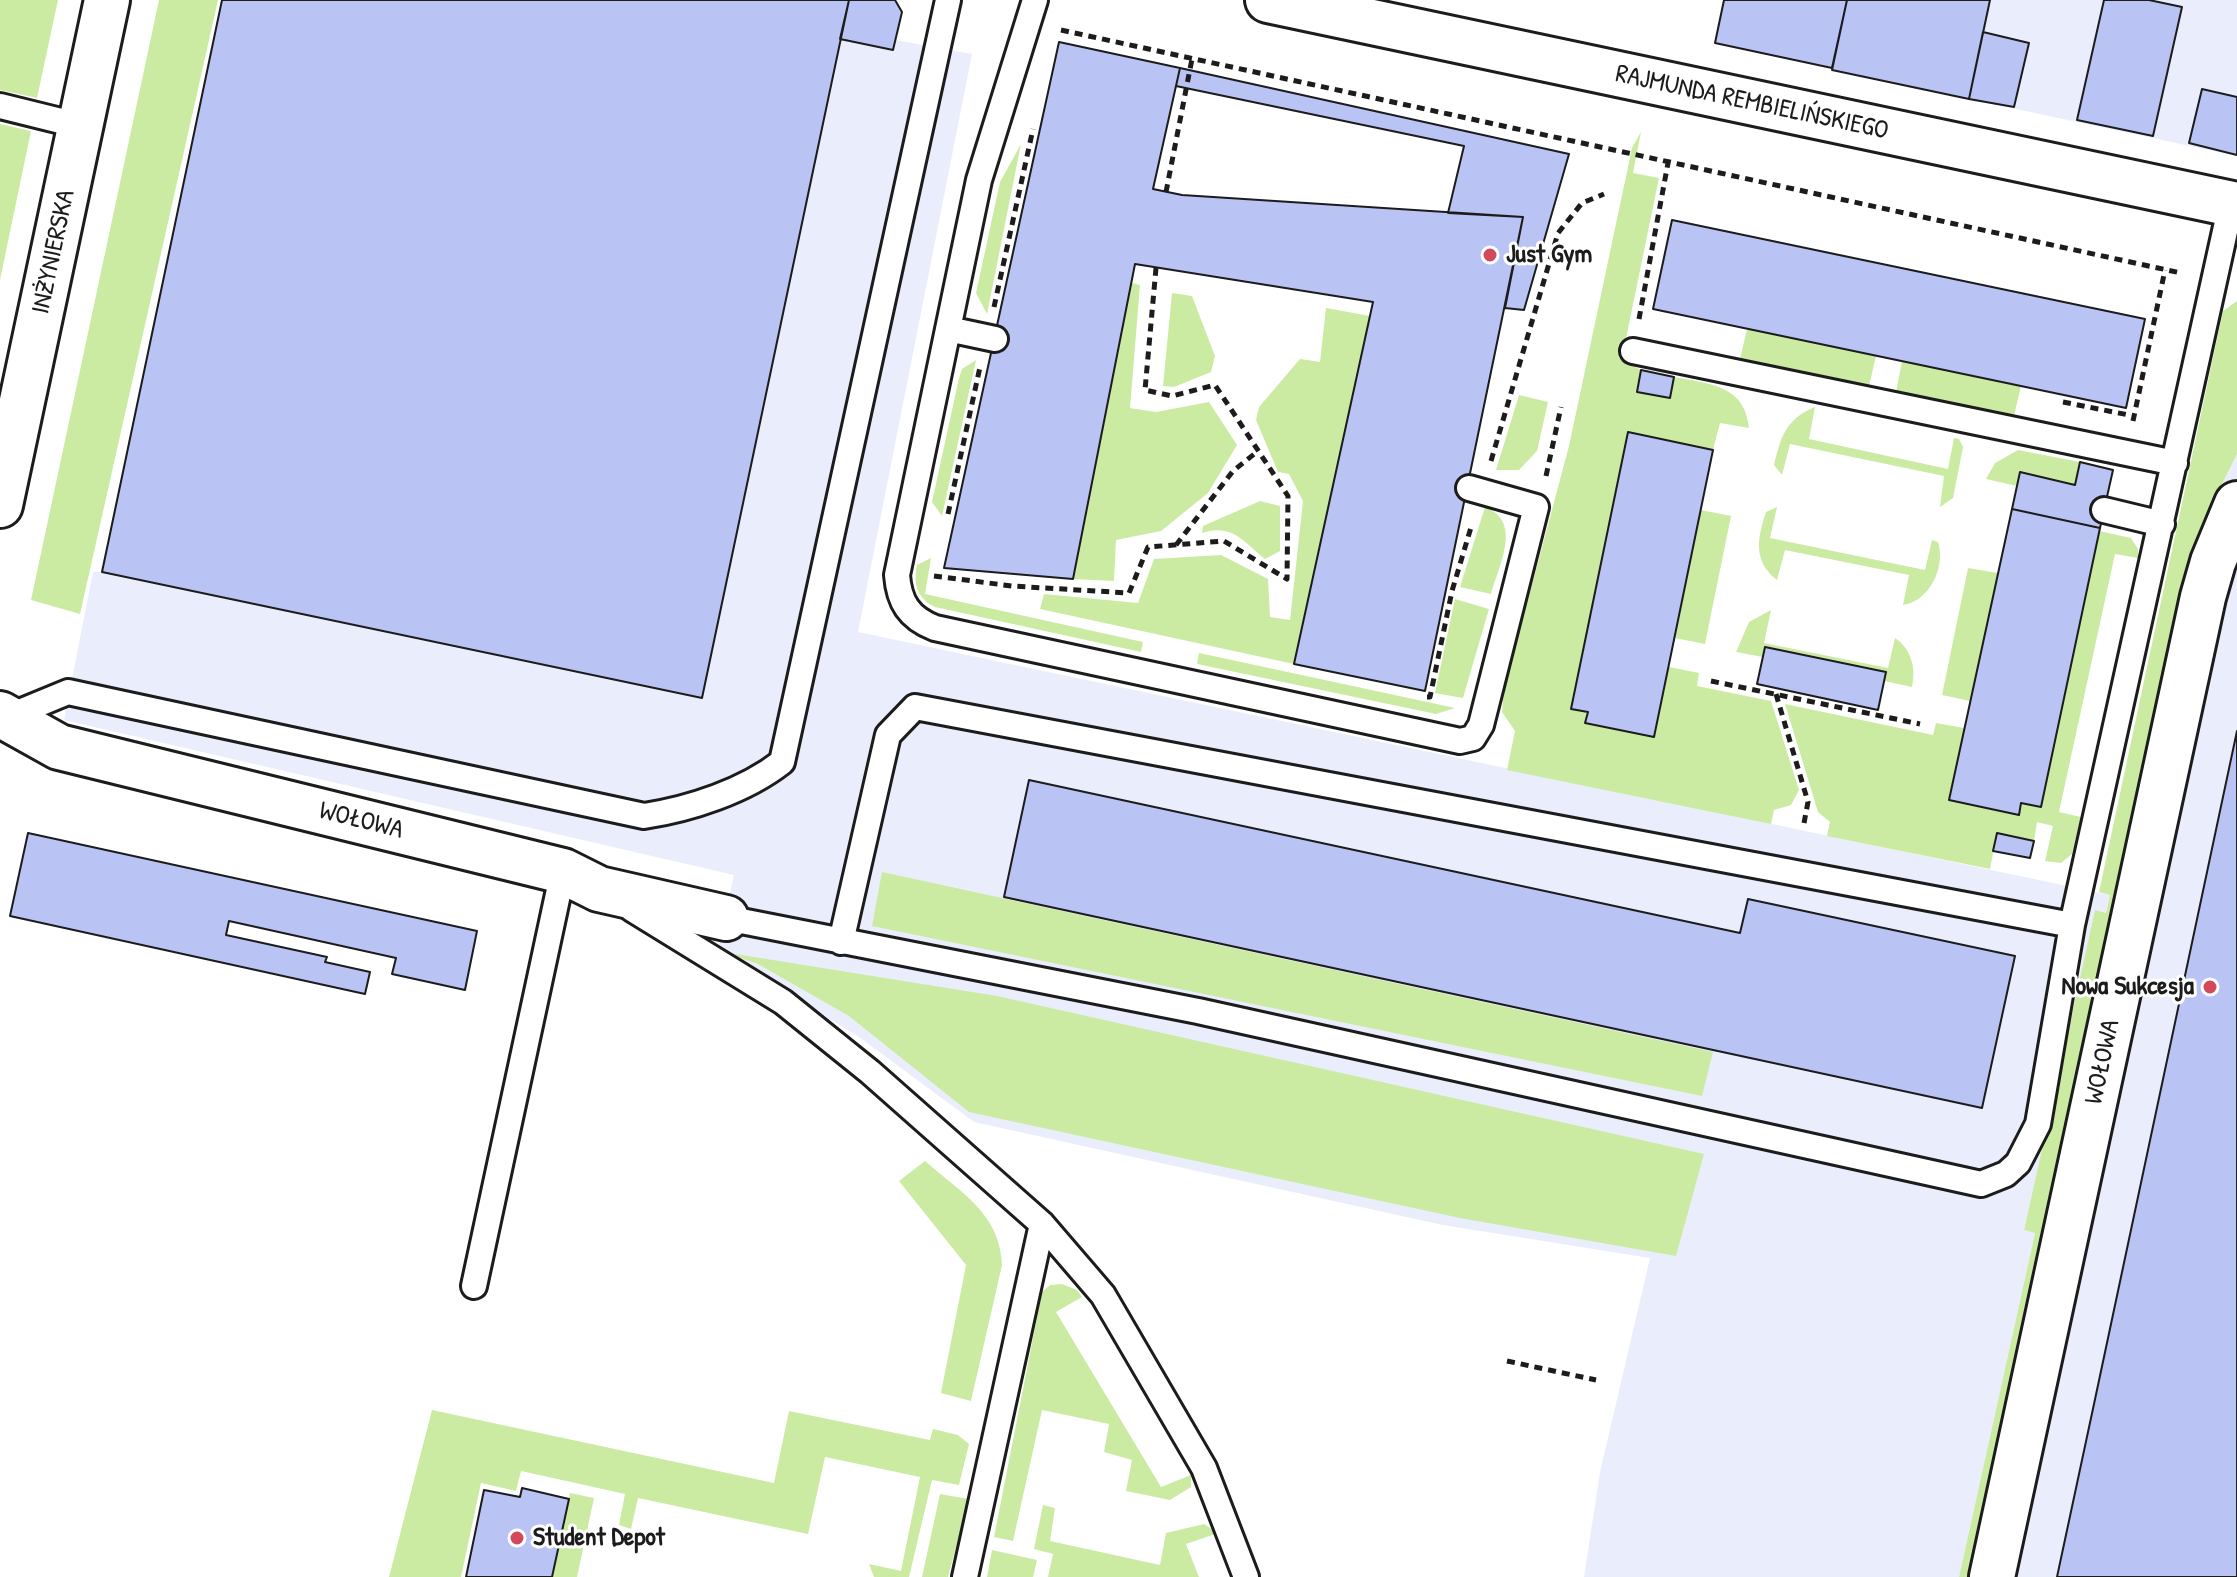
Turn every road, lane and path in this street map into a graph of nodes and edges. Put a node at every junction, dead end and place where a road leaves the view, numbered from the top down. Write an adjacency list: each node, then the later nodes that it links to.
1 (107, 0): 9 (street, INŻYNIERSKA)
2 (948, 0): 38 (lane)
3 (1035, 0): 17 (lane)
4 (1268, 0): 13 (street, RAJMUNDA REMBIELIŃSKIEGO)
5 (1056, 29): 6 (path)
6 (1192, 59): 10 (path); 11 (path)
7 (0, 106): 9 (lane)
8 (1035, 121): 18 (path)
9 (81, 126): 26 (street, INŻYNIERSKA)
10 (1668, 163): 15 (path); 19 (path)
11 (1166, 192)
12 (1604, 194): 24 (path)
13 (2234, 204): 16 (lane)
14 (1156, 268): 21 (path)
15 (2165, 270): 16 (path); 22 (path)
16 (2214, 281): 23 (lane)
17 (948, 329): 18 (lane); 27 (lane)
18 (991, 338): 29 (path)
19 (1633, 351): 22 (lane)
20 (1561, 407): 27 (path)
21 (1258, 451): 31 (path); 31 (path)
22 (2127, 453): 23 (lane)
23 (2175, 463): 30 (lane)
24 (1475, 490): 27 (lane); 36 (path)
25 (2237, 504): 51 (street, WOŁOWA)
26 (0, 505)
27 (1536, 507)
28 (2104, 510): 30 (lane)
29 (947, 516)
30 (2162, 524): 43 (lane)
31 (1176, 545): 33 (path)
32 (937, 561): 33 (path)
33 (934, 576): 34 (path)
34 (931, 591)
35 (1711, 681): 37 (path)
36 (1414, 694)
37 (1776, 694): 39 (path); 40 (path)
38 (2, 716): 41 (street, WOŁOWA)
39 (1920, 724)
40 (1804, 823)
41 (581, 880): 42 (street, WOŁOWA); 45 (lane); 46 (lane)
42 (726, 918): 44 (lane)
43 (2072, 925): 44 (lane); 44 (lane)
44 (841, 942)
45 (1042, 1224): 49 (lane); 50 (lane)
46 (474, 1286)
47 (1507, 1361): 48 (path)
48 (1596, 1380)
49 (965, 1577)
50 (1246, 1577)
51 (1992, 1577)

